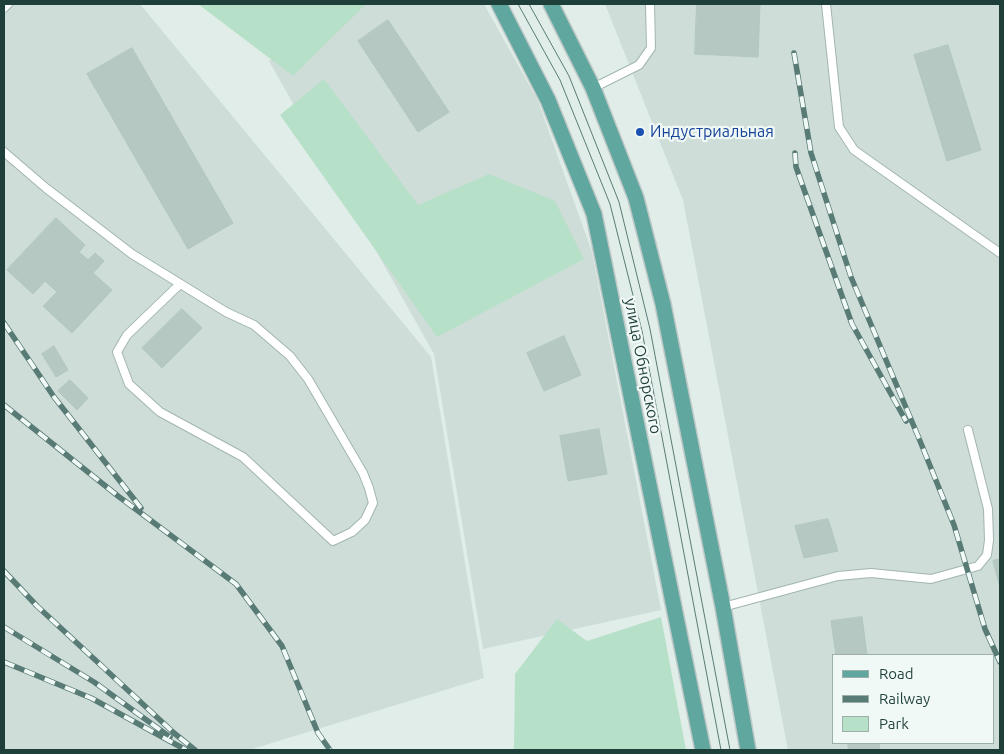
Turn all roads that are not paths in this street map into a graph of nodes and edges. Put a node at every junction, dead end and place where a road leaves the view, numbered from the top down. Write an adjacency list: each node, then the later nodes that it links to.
1 (8, 4): 6 (lane)
2 (500, 4): 13 (main road, улица Обнорского)
3 (551, 4): 7 (main road, улица Обнорского)
4 (650, 4): 7 (lane)
5 (826, 4): 9 (lane)
6 (4, 8)
7 (593, 88): 12 (main road, улица Обнорского)
8 (4, 152): 10 (lane)
9 (1000, 253)
10 (180, 284): 10 (lane)
11 (968, 430): 12 (lane)
12 (723, 607): 14 (main road, улица Обнорского)
13 (703, 750)
14 (748, 750)

